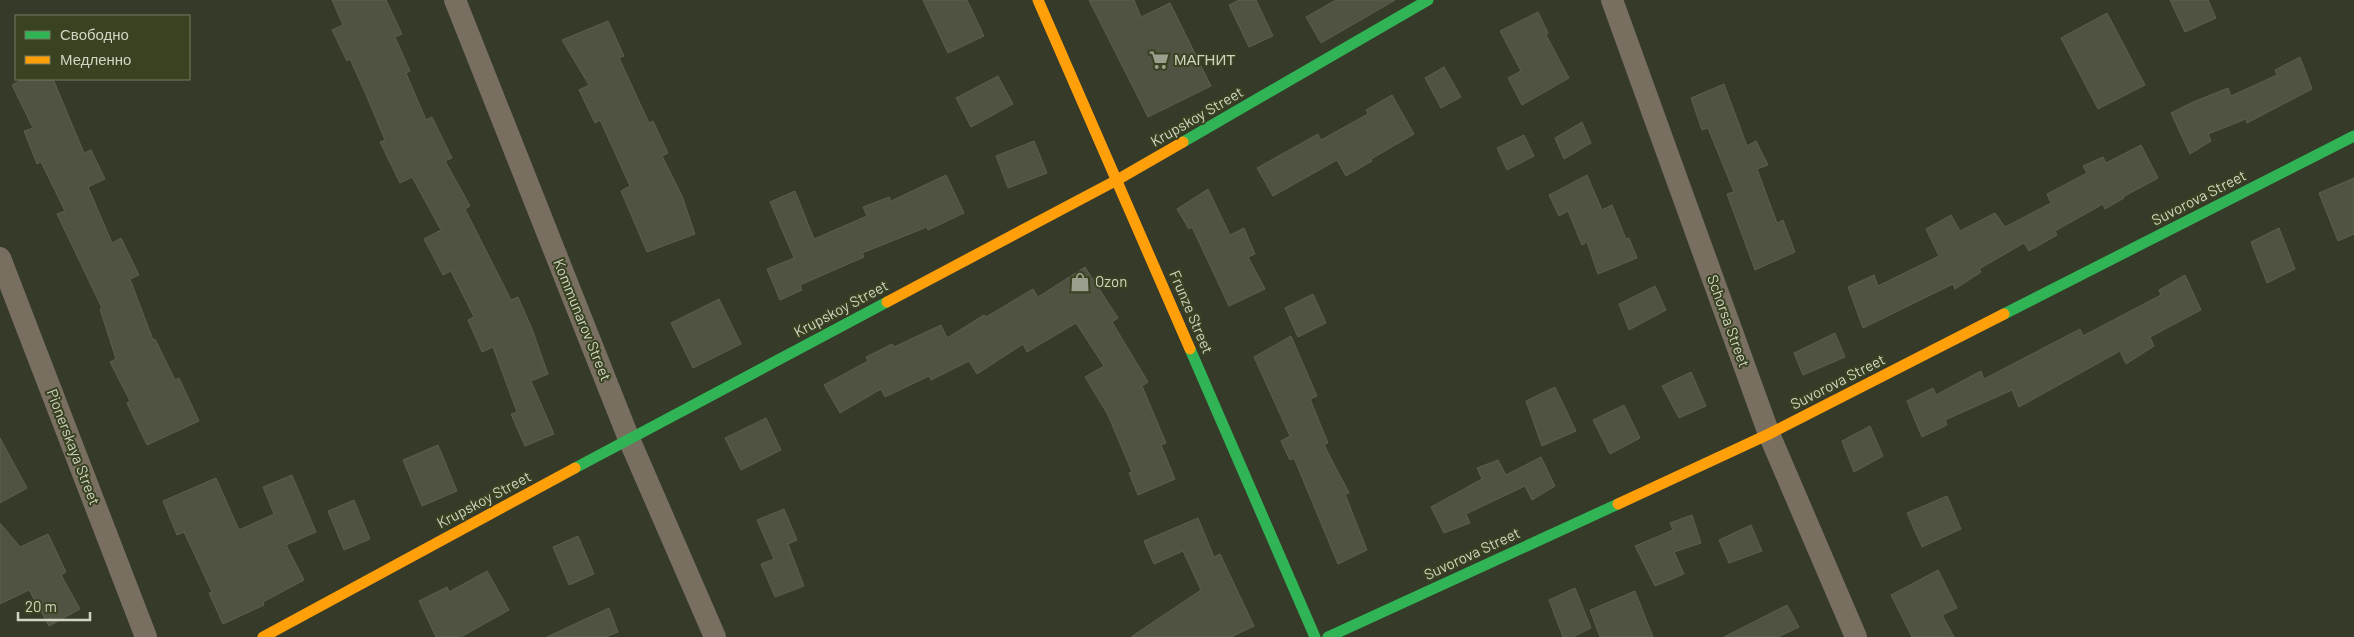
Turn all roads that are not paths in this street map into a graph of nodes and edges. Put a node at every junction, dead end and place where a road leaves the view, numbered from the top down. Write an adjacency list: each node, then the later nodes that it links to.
1 (455, 0): 9 (street, Kommunarov Street)
2 (1038, 0): 6 (street, Frunze Street)
3 (1428, 0): 6 (street, Krupskoy Street)
4 (1612, 0): 8 (street, Schorsa Street)
5 (2354, 136): 8 (street, Suvorova Street)
6 (1117, 180): 9 (street, Krupskoy Street); 13 (street, Frunze Street)
7 (0, 258): 10 (street, Pionerskaya Street)
8 (1769, 434): 14 (street, Suvorova Street); 15 (street, Schorsa Street)
9 (629, 439): 11 (street, Krupskoy Street); 12 (street, Kommunarov Street)
10 (146, 637)
11 (263, 637)
12 (714, 637)
13 (1315, 637)
14 (1328, 637)
15 (1856, 637)

